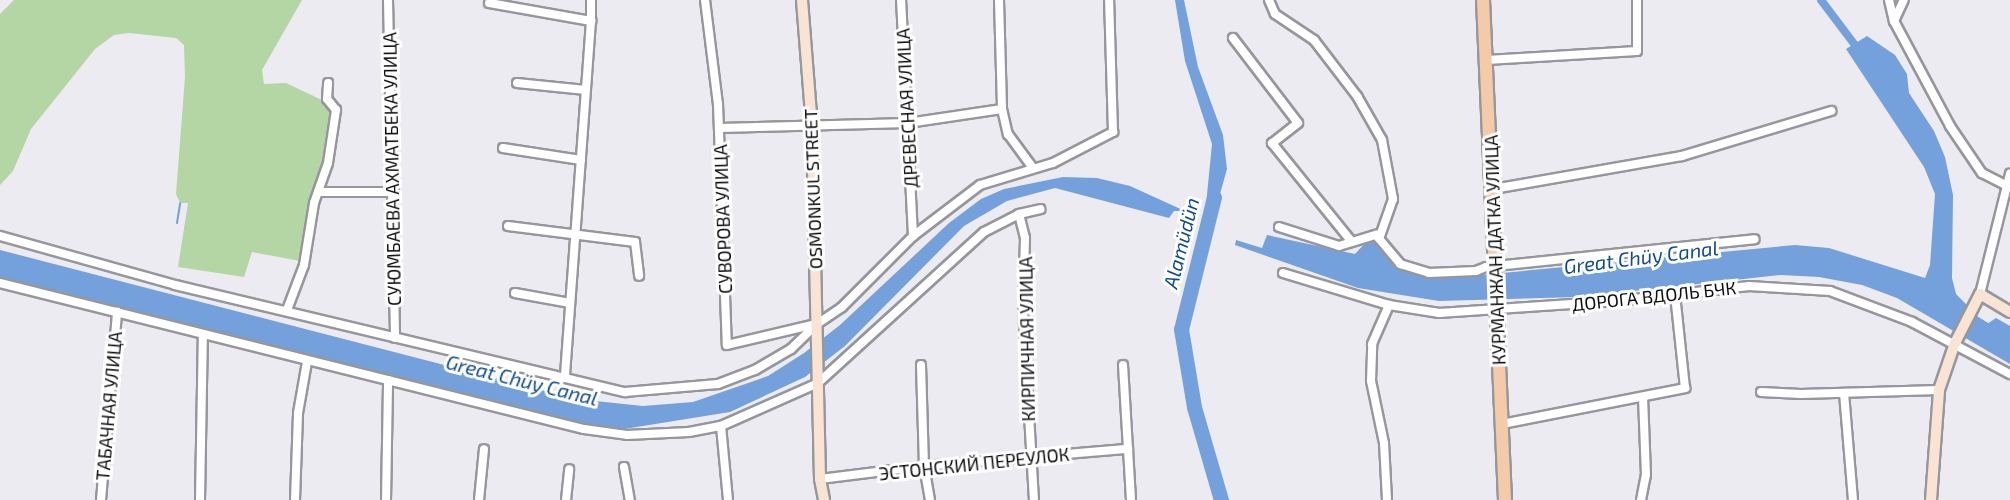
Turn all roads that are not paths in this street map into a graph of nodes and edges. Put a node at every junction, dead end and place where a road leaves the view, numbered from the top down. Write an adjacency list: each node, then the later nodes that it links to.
1 (388, 0): 33 (street, СУЮМБАЕВА АХМАТБЕКА УЛИЦА)
2 (591, 0): 14 (street)
3 (705, 0): 25 (street, СУВОРОВА УЛИЦА)
4 (802, 0): 24 (street, OSMONKUL STREET)
5 (901, 0): 23 (street, ДРЕВЕСНАЯ УЛИЦА)
6 (999, 0): 21 (street)
7 (1109, 0): 28 (street)
8 (1269, 0): 41 (street)
9 (1483, 0): 17 (main road, КУРМАНЖАН ДАТКА УЛИЦА)
10 (1637, 0): 17 (street)
11 (1889, 0): 15 (street)
12 (1904, 0): 15 (street)
13 (489, 3): 14 (street)
14 (591, 21): 20 (street)
15 (1894, 21): 30 (street)
16 (1233, 38): 43 (street)
17 (1487, 60): 31 (main road, КУРМАНЖАН ДАТКА УЛИЦА)
18 (328, 83): 32 (street)
19 (517, 83): 20 (street)
20 (586, 90): 27 (street)
21 (1002, 109): 23 (street); 28 (street)
22 (1831, 111): 31 (street)
23 (908, 123): 24 (street); 40 (street, ДРЕВЕСНАЯ УЛИЦА)
24 (812, 126): 25 (street); 57 (street, OSMONKUL STREET)
25 (720, 128): 57 (street, СУВОРОВА УЛИЦА)
26 (503, 148): 27 (street)
27 (582, 160): 38 (street)
28 (1033, 168): 40 (street)
29 (2010, 174): 30 (street)
30 (2006, 185): 50 (street)
31 (1493, 189): 44 (main road, КУРМАНЖАН ДАТКА УЛИЦА)
32 (318, 192): 33 (street); 54 (street)
33 (394, 192): 59 (street, СУЮМБАЕВА АХМАТБЕКА УЛИЦА)
34 (1040, 209): 35 (street)
35 (1019, 214): 67 (street); 76 (street, КИРПИЧНАЯ УЛИЦА)
36 (508, 226): 38 (street)
37 (1279, 227): 43 (street)
38 (576, 233): 46 (street); 51 (street)
39 (0, 236): 54 (street)
40 (913, 236): 57 (street)
41 (1379, 239): 43 (street); 44 (street)
42 (1755, 239): 44 (street)
43 (1352, 242)
44 (1496, 268): 53 (main road, КУРМАНЖАН ДАТКА УЛИЦА)
45 (1284, 273): 52 (street, ДОРОГА ВДОЛЬ БЧК)
46 (639, 276)
47 (0, 283): 55 (street)
48 (515, 293): 51 (street)
49 (1675, 294): 53 (street, ДОРОГА ВДОЛЬ БЧК); 60 (street, ДОРОГА ВДОЛЬ БЧК); 71 (street)
50 (1977, 299): 56 (street); 60 (street)
51 (570, 303): 65 (street)
52 (1389, 305): 53 (street, ДОРОГА ВДОЛЬ БЧК); 93 (street)
53 (1497, 309): 72 (main road, КУРМАНЖАН ДАТКА УЛИЦА)
54 (287, 310): 59 (street)
55 (117, 312): 58 (street); 81 (street, ТАБАЧНАЯ УЛИЦА)
56 (2010, 312)
57 (817, 327): 65 (street); 67 (street, OSMONKUL STREET)
58 (203, 334): 61 (street); 82 (street)
59 (395, 338): 65 (street)
60 (1956, 340): 64 (street, ДОРОГА ВДОЛЬ БЧК); 68 (street)
61 (307, 362): 66 (street); 83 (street)
62 (1123, 364): 75 (street)
63 (921, 365): 77 (street)
64 (2010, 374)
65 (565, 378)
66 (388, 380): 73 (street); 84 (street)
67 (818, 380): 73 (street); 80 (street)
68 (1939, 390): 70 (street); 97 (street)
69 (1761, 392): 70 (street)
70 (1844, 393): 96 (street)
71 (1643, 398): 72 (street); 95 (street)
72 (1502, 424): 94 (main road, КУРМАНЖАН ДАТКА УЛИЦА)
73 (721, 426): 88 (street)
74 (484, 449): 85 (street)
75 (1128, 449): 76 (street, ЭСТОНСКИЙ ПЕРЕУЛОК); 92 (street)
76 (1030, 458): 77 (street, ЭСТОНСКИЙ ПЕРЕУЛОК); 91 (street, КИРПИЧНАЯ УЛИЦА)
77 (924, 466): 80 (street, ЭСТОНСКИЙ ПЕРЕУЛОК); 90 (street)
78 (624, 467): 87 (street)
79 (569, 469): 86 (street)
80 (820, 479): 89 (street)
81 (101, 500)
82 (200, 500)
83 (295, 500)
84 (386, 500)
85 (480, 500)
86 (566, 500)
87 (630, 500)
88 (728, 500)
89 (824, 500)
90 (930, 500)
91 (1034, 500)
92 (1131, 500)
93 (1387, 500)
94 (1505, 500)
95 (1641, 500)
96 (1853, 500)
97 (1931, 500)

